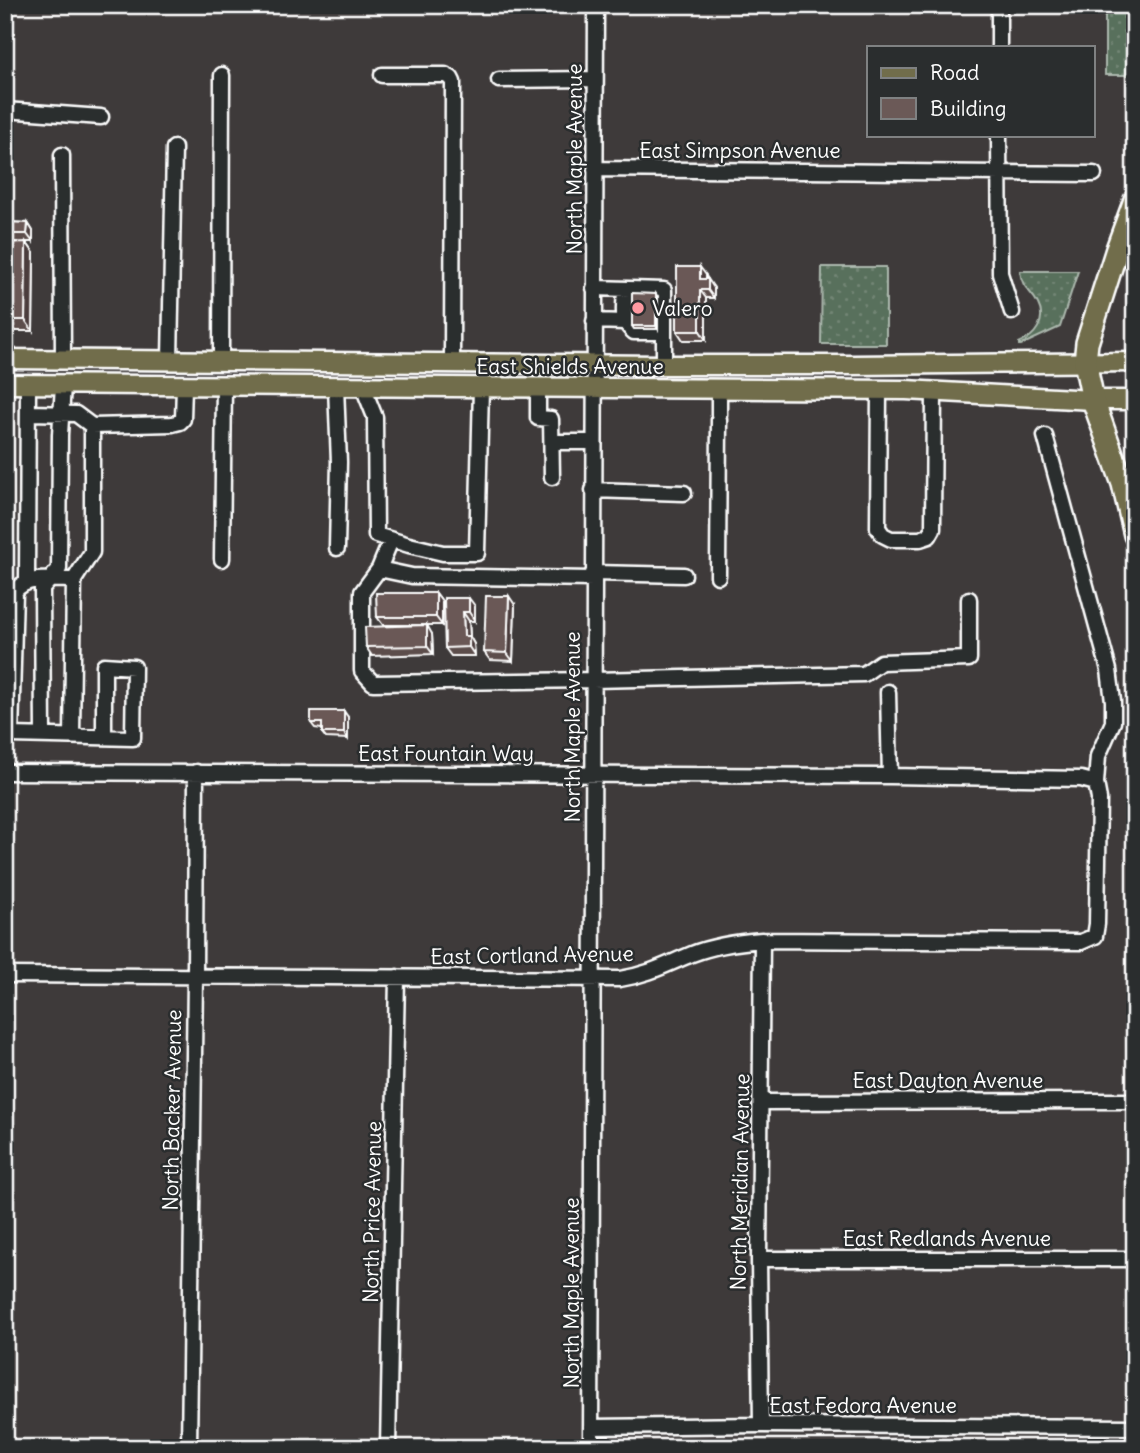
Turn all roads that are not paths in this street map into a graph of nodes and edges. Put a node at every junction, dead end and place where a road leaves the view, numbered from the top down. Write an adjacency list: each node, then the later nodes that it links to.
1 (596, 5): 6 (street, North Maple Avenue)
2 (999, 5): 3 (street)
3 (999, 46)
4 (222, 75): 26 (street)
5 (382, 75): 29 (street)
6 (595, 79): 7 (street); 13 (street, North Maple Avenue)
7 (499, 80)
8 (5, 110): 9 (street)
9 (100, 117)
10 (999, 136): 14 (street)
11 (174, 148): 25 (street)
12 (62, 155): 24 (street)
13 (595, 169): 14 (street, East Simpson Avenue); 17 (street, North Maple Avenue)
14 (999, 173): 15 (street, East Simpson Avenue); 19 (street)
15 (1094, 174)
16 (1135, 200): 27 (highway)
17 (594, 288): 18 (street); 20 (street, North Maple Avenue)
18 (625, 289): 21 (street); 22 (street)
19 (1012, 312)
20 (594, 321): 21 (street); 30 (street, North Maple Avenue)
21 (624, 322): 22 (street)
22 (664, 332): 31 (street)
23 (5, 359): 24 (main road, East Shields Avenue)
24 (63, 359): 25 (main road, East Shields Avenue)
25 (170, 360): 26 (main road, East Shields Avenue); 34 (main road)
26 (220, 361): 29 (main road, East Shields Avenue)
27 (1084, 362): 28 (main road, East Shields Avenue); 31 (main road, East Shields Avenue); 45 (highway)
28 (1135, 362)
29 (453, 363): 30 (main road, East Shields Avenue)
30 (594, 364): 31 (main road, East Shields Avenue); 41 (street, North Maple Avenue)
31 (664, 365)
32 (5, 384): 33 (main road, East Shields Avenue)
33 (28, 384): 34 (main road, East Shields Avenue); 47 (street)
34 (63, 385): 35 (main road, East Shields Avenue); 48 (street)
35 (184, 386): 36 (main road, East Shields Avenue); 49 (street)
36 (224, 386): 37 (main road, East Shields Avenue); 59 (street)
37 (336, 387): 38 (main road, East Shields Avenue); 58 (street)
38 (363, 387): 39 (main road, East Shields Avenue); 57 (street)
39 (481, 388): 40 (main road, East Shields Avenue); 57 (street)
40 (538, 388): 41 (main road, East Shields Avenue); 51 (street)
41 (594, 389): 42 (main road, East Shields Avenue); 52 (street, North Maple Avenue)
42 (719, 389): 43 (main road, East Shields Avenue); 63 (street)
43 (879, 390): 44 (main road, East Shields Avenue); 44 (street)
44 (934, 392): 45 (main road, East Shields Avenue)
45 (1093, 400): 46 (main road, East Shields Avenue); 56 (highway)
46 (1135, 400)
47 (29, 413): 48 (street); 66 (street)
48 (61, 413): 49 (street); 64 (street)
49 (92, 426): 65 (street)
50 (1045, 436): 77 (street)
51 (552, 442): 52 (street); 53 (street)
52 (593, 442): 54 (street, North Maple Avenue)
53 (552, 477)
54 (593, 490): 55 (street); 62 (street, North Maple Avenue)
55 (684, 493)
56 (1135, 535)
57 (391, 540): 60 (street)
58 (338, 548)
59 (222, 559)
60 (379, 569): 62 (street); 68 (street)
61 (684, 575): 62 (street)
62 (593, 576): 68 (street, North Maple Avenue)
63 (718, 576)
64 (51, 580): 65 (street); 66 (street); 70 (street)
65 (74, 580): 71 (street)
66 (27, 582): 70 (street)
67 (969, 599): 68 (street)
68 (593, 680): 75 (street, North Maple Avenue)
69 (888, 692): 76 (street)
70 (43, 735): 71 (street)
71 (72, 736): 72 (street)
72 (104, 737): 72 (street)
73 (5, 772): 74 (street, East Fountain Way)
74 (195, 772): 75 (street, East Fountain Way); 80 (street, North Backer Avenue)
75 (593, 775): 76 (street, East Fountain Way); 82 (street, North Maple Avenue)
76 (890, 776): 77 (street, East Fountain Way)
77 (1096, 783): 78 (street, East Cortland Avenue)
78 (762, 940): 82 (street, East Cortland Avenue); 84 (street, North Meridian Avenue)
79 (5, 975): 80 (street, East Cortland Avenue)
80 (195, 976): 81 (street, East Cortland Avenue); 90 (street, North Backer Avenue)
81 (397, 977): 82 (street, East Cortland Avenue); 91 (street, North Price Avenue)
82 (593, 979): 88 (street, North Maple Avenue)
83 (1135, 1101): 84 (street, East Dayton Avenue)
84 (761, 1102): 85 (street, North Meridian Avenue)
85 (759, 1259): 86 (street, East Redlands Avenue); 87 (street, North Meridian Avenue)
86 (1135, 1259)
87 (761, 1425): 88 (street, East Fedora Avenue); 89 (street, East Fedora Avenue)
88 (591, 1427): 92 (street, North Maple Avenue)
89 (1135, 1427)
90 (189, 1448)
91 (388, 1448)
92 (590, 1448)

